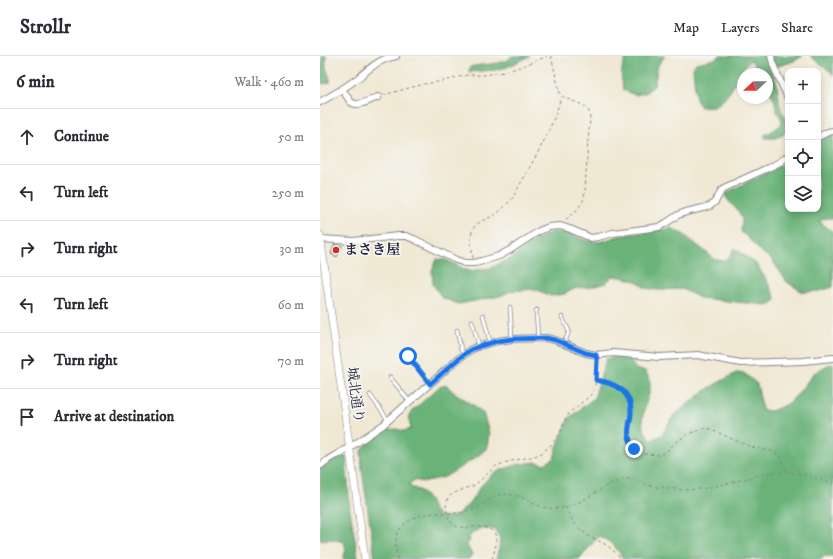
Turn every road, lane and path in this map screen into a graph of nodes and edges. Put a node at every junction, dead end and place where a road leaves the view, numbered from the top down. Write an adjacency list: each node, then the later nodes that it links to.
1 (396, 56): 5 (street)
2 (547, 56): 8 (path)
3 (551, 56): 7 (path)
4 (771, 56): 6 (street)
5 (342, 89): 8 (street); 9 (street)
6 (785, 91)
7 (561, 96): 13 (path); 17 (path)
8 (378, 97)
9 (320, 102)
10 (833, 131): 11 (street)
11 (821, 136)
12 (785, 159): 13 (street)
13 (560, 226): 17 (street)
14 (320, 235): 15 (street, 城北通り)
15 (320, 239): 16 (street, 城北通り); 17 (street)
16 (322, 261): 39 (street, 城北通り)
17 (474, 263)
18 (510, 307): 24 (lane)
19 (537, 310): 25 (lane)
20 (483, 315): 26 (lane)
21 (562, 317): 27 (lane)
22 (472, 321): 28 (lane)
23 (457, 330): 29 (lane)
24 (512, 339): 25 (street); 26 (street)
25 (538, 339): 27 (street)
26 (490, 343): 28 (street)
27 (564, 344): 30 (street)
28 (480, 346): 29 (street)
29 (464, 354): 35 (street)
30 (596, 355): 32 (street); 34 (path)
31 (408, 356): 35 (lane)
32 (833, 358)
33 (390, 377): 37 (lane)
34 (596, 380): 41 (path); 44 (path)
35 (430, 384): 37 (street)
36 (370, 395): 38 (lane)
37 (409, 401): 38 (street)
38 (388, 420): 39 (street)
39 (350, 448): 40 (street); 45 (street, 城北通り)
40 (320, 466)
41 (787, 472): 42 (path); 43 (path)
42 (833, 484)
43 (566, 507): 44 (path); 48 (path)
44 (447, 514): 46 (path); 47 (path)
45 (365, 559)
46 (398, 559)
47 (492, 559)
48 (621, 559)

